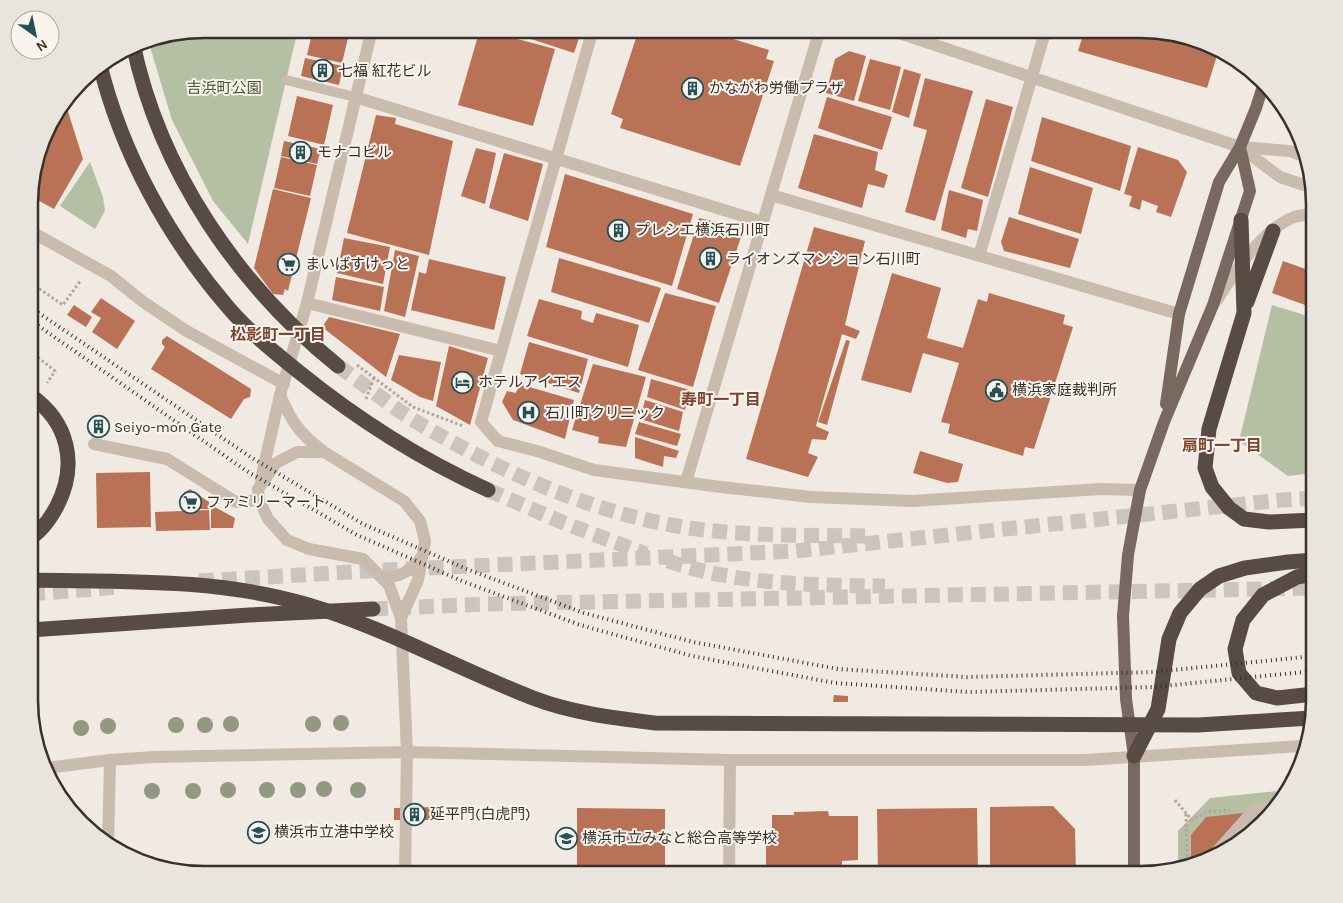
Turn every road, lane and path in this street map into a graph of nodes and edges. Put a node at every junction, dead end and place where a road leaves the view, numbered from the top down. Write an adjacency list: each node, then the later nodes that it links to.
1 (370, 38): 11 (street)
2 (590, 38): 14 (street)
3 (817, 38): 16 (street)
4 (914, 38): 8 (street)
5 (1043, 38): 8 (street)
6 (134, 53): 32 (highway, bridge)
7 (102, 72): 41 (highway, bridge)
8 (1032, 78): 12 (street); 22 (street)
9 (286, 80): 11 (lane)
10 (1261, 91): 12 (main road)
11 (355, 97): 14 (street); 26 (street)
12 (1240, 147): 13 (street); 15 (street); 18 (main road); 29 (main road)
13 (1298, 154)
14 (554, 158): 19 (street); 30 (street)
15 (1304, 185)
16 (771, 195): 19 (street); 22 (street)
17 (1305, 215): 20 (street)
18 (1241, 220): 23 (highway); 27 (main road)
19 (763, 222): 40 (street)
20 (1273, 230): 23 (street); 28 (highway)
21 (38, 235): 34 (street)
22 (979, 256): 29 (street)
23 (1242, 260): 27 (street); 28 (highway)
24 (38, 288): 25 (path)
25 (71, 294)
26 (306, 303): 30 (street); 34 (street)
27 (1213, 305): 36 (main road)
28 (1244, 313): 44 (highway)
29 (1179, 314): 36 (main road)
30 (500, 351): 37 (street)
31 (38, 358): 33 (path)
32 (345, 364): 37 (path)
33 (44, 387)
34 (282, 390): 39 (street); 43 (street)
35 (38, 403): 45 (highway)
36 (1164, 422): 42 (main road)
37 (497, 440): 40 (street)
38 (94, 444): 43 (street)
39 (324, 452): 43 (street); 46 (street)
40 (686, 482): 42 (street)
41 (488, 490)
42 (1140, 490): 58 (main road)
43 (259, 494): 49 (street)
44 (1305, 520)
45 (38, 531)
46 (422, 557): 49 (street); 52 (street)
47 (1305, 561): 58 (highway)
48 (1305, 576): 54 (highway)
49 (381, 577): 52 (street)
50 (38, 580): 55 (highway, bridge)
51 (373, 609): 53 (highway, bridge)
52 (401, 618): 57 (street)
53 (38, 629)
54 (1305, 695)
55 (1304, 718)
56 (1299, 746): 58 (street)
57 (407, 752): 59 (street); 60 (street); 71 (street)
58 (1134, 756): 60 (street); 70 (main road)
59 (110, 760): 61 (street); 66 (street)
60 (730, 760): 69 (street)
61 (52, 767)
62 (1174, 800): 65 (path)
63 (1265, 807): 67 (street)
64 (1206, 812): 65 (path)
65 (1186, 813): 68 (path)
66 (108, 836)
67 (1227, 840)
68 (1187, 859)
69 (729, 865)
70 (1134, 865)
71 (405, 866)

